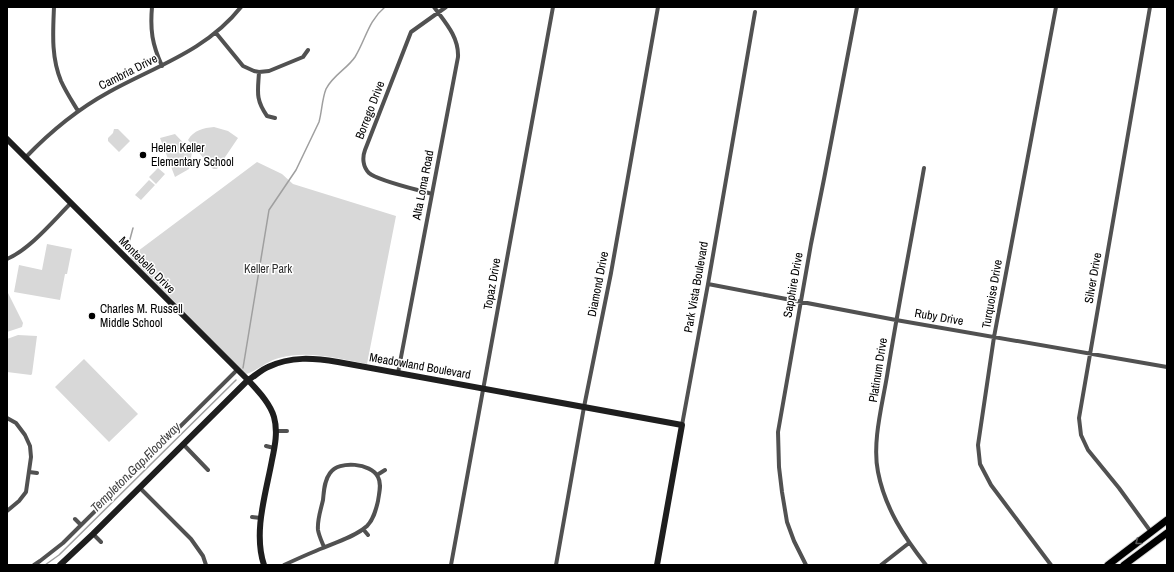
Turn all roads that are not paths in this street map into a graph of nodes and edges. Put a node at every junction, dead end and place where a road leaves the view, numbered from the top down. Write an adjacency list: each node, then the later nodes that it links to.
1 (54, 7): 17 (street)
2 (152, 7): 15 (street)
3 (241, 7): 13 (street, Cambria Drive)
4 (434, 7): 12 (street, Alta Loma Road)
5 (446, 7): 12 (street, Borrego Drive)
6 (553, 7): 34 (street, Topaz Drive)
7 (658, 7): 35 (street, Diamond Drive)
8 (857, 7): 26 (street, Sapphire Drive)
9 (1056, 7): 28 (street, Turquoise Drive)
10 (1150, 7): 29 (street, Silver Drive)
11 (755, 12): 25 (street, Park Vista Boulevard)
12 (438, 13): 22 (street, Alta Loma Road); 22 (street, Borrego Drive)
13 (216, 33): 15 (street, Cambria Drive); 16 (street)
14 (308, 50): 16 (street)
15 (162, 66): 17 (street, Cambria Drive)
16 (259, 72): 18 (street)
17 (78, 111): 20 (street, Cambria Drive)
18 (275, 118)
19 (7, 139): 20 (street, Montebello Drive)
20 (26, 158): 23 (street, Montebello Drive)
21 (924, 168): 27 (street, Platinum Drive)
22 (432, 194): 32 (street, Alta Loma Road)
23 (70, 203): 24 (street); 31 (street, Montebello Drive)
24 (7, 259)
25 (708, 284): 26 (street, Ruby Drive); 37 (street, Park Vista Boulevard)
26 (801, 302): 27 (street, Ruby Drive); 72 (street, Sapphire Drive)
27 (896, 320): 28 (street, Ruby Drive); 62 (street, Platinum Drive)
28 (994, 337): 29 (street, Ruby Drive); 75 (street, Turquoise Drive)
29 (1089, 353): 30 (street, Ruby Drive); 56 (street, Silver Drive)
30 (1167, 367)
31 (238, 370): 33 (street, Montebello Drive); 54 (street)
32 (398, 374): 33 (street, Meadowland Boulevard); 34 (street, Meadowland Boulevard)
33 (248, 380): 38 (street, Montebello Drive); 40 (street, Meadowland Boulevard)
34 (483, 388): 35 (street, Meadowland Boulevard); 69 (street, Topaz Drive)
35 (584, 407): 37 (street, Meadowland Boulevard); 70 (street, Diamond Drive)
36 (7, 418): 45 (street)
37 (682, 425): 71 (street, Park Vista Boulevard)
38 (276, 431): 39 (street); 42 (street, Montebello Drive)
39 (287, 431)
40 (183, 444): 43 (street); 48 (street, Meadowland Boulevard)
41 (266, 446): 42 (street)
42 (274, 448): 51 (street, Montebello Drive)
43 (208, 470)
44 (385, 470): 47 (street)
45 (29, 472): 46 (street); 49 (street)
46 (37, 473)
47 (377, 474): 55 (street); 63 (street)
48 (140, 488): 58 (street, Meadowland Boulevard); 66 (street)
49 (7, 511)
50 (252, 517): 51 (street)
51 (261, 518): 67 (street, Montebello Drive)
52 (76, 519): 54 (street)
53 (1166, 520): 56 (main road); 60 (main road)
54 (81, 525): 64 (street)
55 (363, 528): 59 (street); 63 (street)
56 (1151, 532): 76 (main road, one-way to 76)
57 (1167, 533): 60 (main road)
58 (93, 534): 61 (street); 65 (street, Meadowland Boulevard)
59 (368, 535)
60 (1158, 539): 77 (main road)
61 (101, 542)
62 (909, 543): 73 (street); 74 (street, Platinum Drive)
63 (324, 547): 68 (street)
64 (34, 565)
65 (60, 565)
66 (206, 565)
67 (264, 565)
68 (284, 565)
69 (451, 565)
70 (556, 565)
71 (657, 565)
72 (806, 565)
73 (881, 565)
74 (926, 565)
75 (1050, 565)
76 (1108, 565)
77 (1124, 565)

